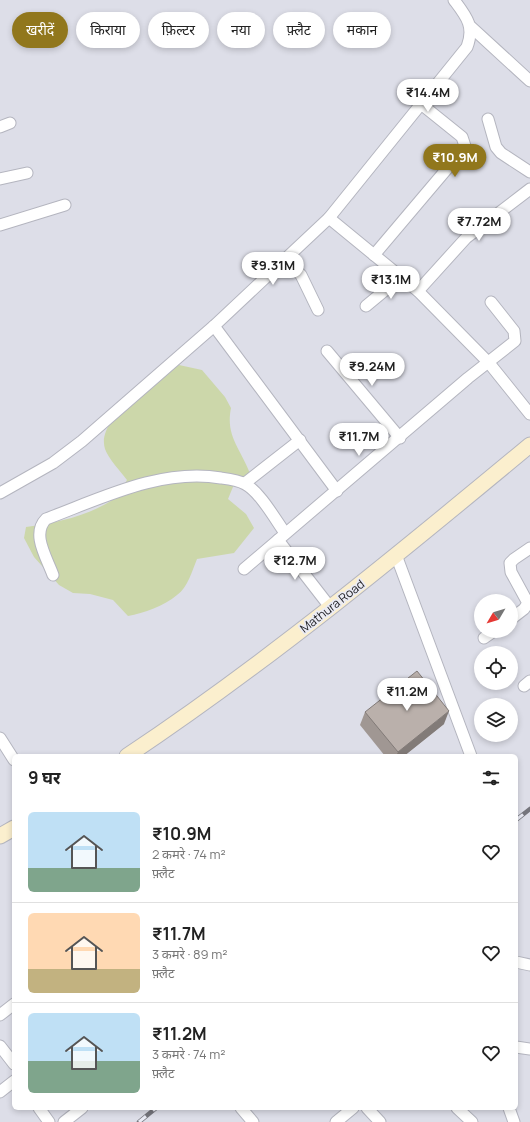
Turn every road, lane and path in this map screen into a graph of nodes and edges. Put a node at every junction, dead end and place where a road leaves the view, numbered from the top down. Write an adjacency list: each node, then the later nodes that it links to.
1 (454, 0): 2 (street)
2 (470, 26): 3 (street); 4 (street)
3 (530, 81)
4 (421, 104): 11 (street); 13 (street)
5 (488, 119): 6 (street)
6 (530, 172)
7 (27, 173): 8 (street)
8 (0, 179)
9 (530, 189): 16 (street)
10 (65, 205): 12 (street)
11 (329, 218): 13 (street); 14 (street)
12 (0, 225)
13 (374, 255): 15 (street)
14 (285, 259): 19 (street); 20 (street)
15 (401, 276): 16 (street); 18 (street)
16 (418, 291): 22 (street)
17 (491, 302): 22 (street)
18 (366, 306)
19 (318, 310)
20 (214, 326): 25 (street); 29 (street)
21 (327, 351): 24 (street)
22 (489, 363): 23 (street); 24 (street)
23 (530, 414)
24 (400, 438): 28 (street)
25 (300, 440): 27 (street); 28 (street)
26 (530, 445): 32 (main road, Mathura Road)
27 (245, 483): 30 (street); 34 (street)
28 (337, 491): 30 (street)
29 (0, 493)
30 (282, 537): 33 (street); 35 (street)
31 (530, 548): 36 (street)
32 (396, 555): 35 (main road, Mathura Road); 39 (street)
33 (244, 569)
34 (53, 575)
35 (330, 607): 38 (main road, Mathura Road)
36 (518, 614)
37 (0, 740): 40 (street)
38 (130, 754)
39 (470, 754)
40 (12, 757)
41 (12, 829): 42 (main road)
42 (0, 836)
43 (518, 962): 44 (street)
44 (530, 965)
45 (12, 1006): 46 (street)
46 (0, 1015)
47 (0, 1046): 50 (street)
48 (518, 1047): 49 (street)
49 (530, 1049)
50 (12, 1061)
51 (12, 1083): 52 (street)
52 (0, 1092)
53 (40, 1110): 60 (street)
54 (79, 1110): 61 (street)
55 (245, 1110): 62 (street)
56 (351, 1110): 63 (street)
57 (369, 1110): 64 (street)
58 (459, 1110): 65 (street)
59 (510, 1110): 66 (street)
60 (49, 1122)
61 (64, 1122)
62 (253, 1122)
63 (336, 1122)
64 (380, 1122)
65 (472, 1122)
66 (514, 1122)

